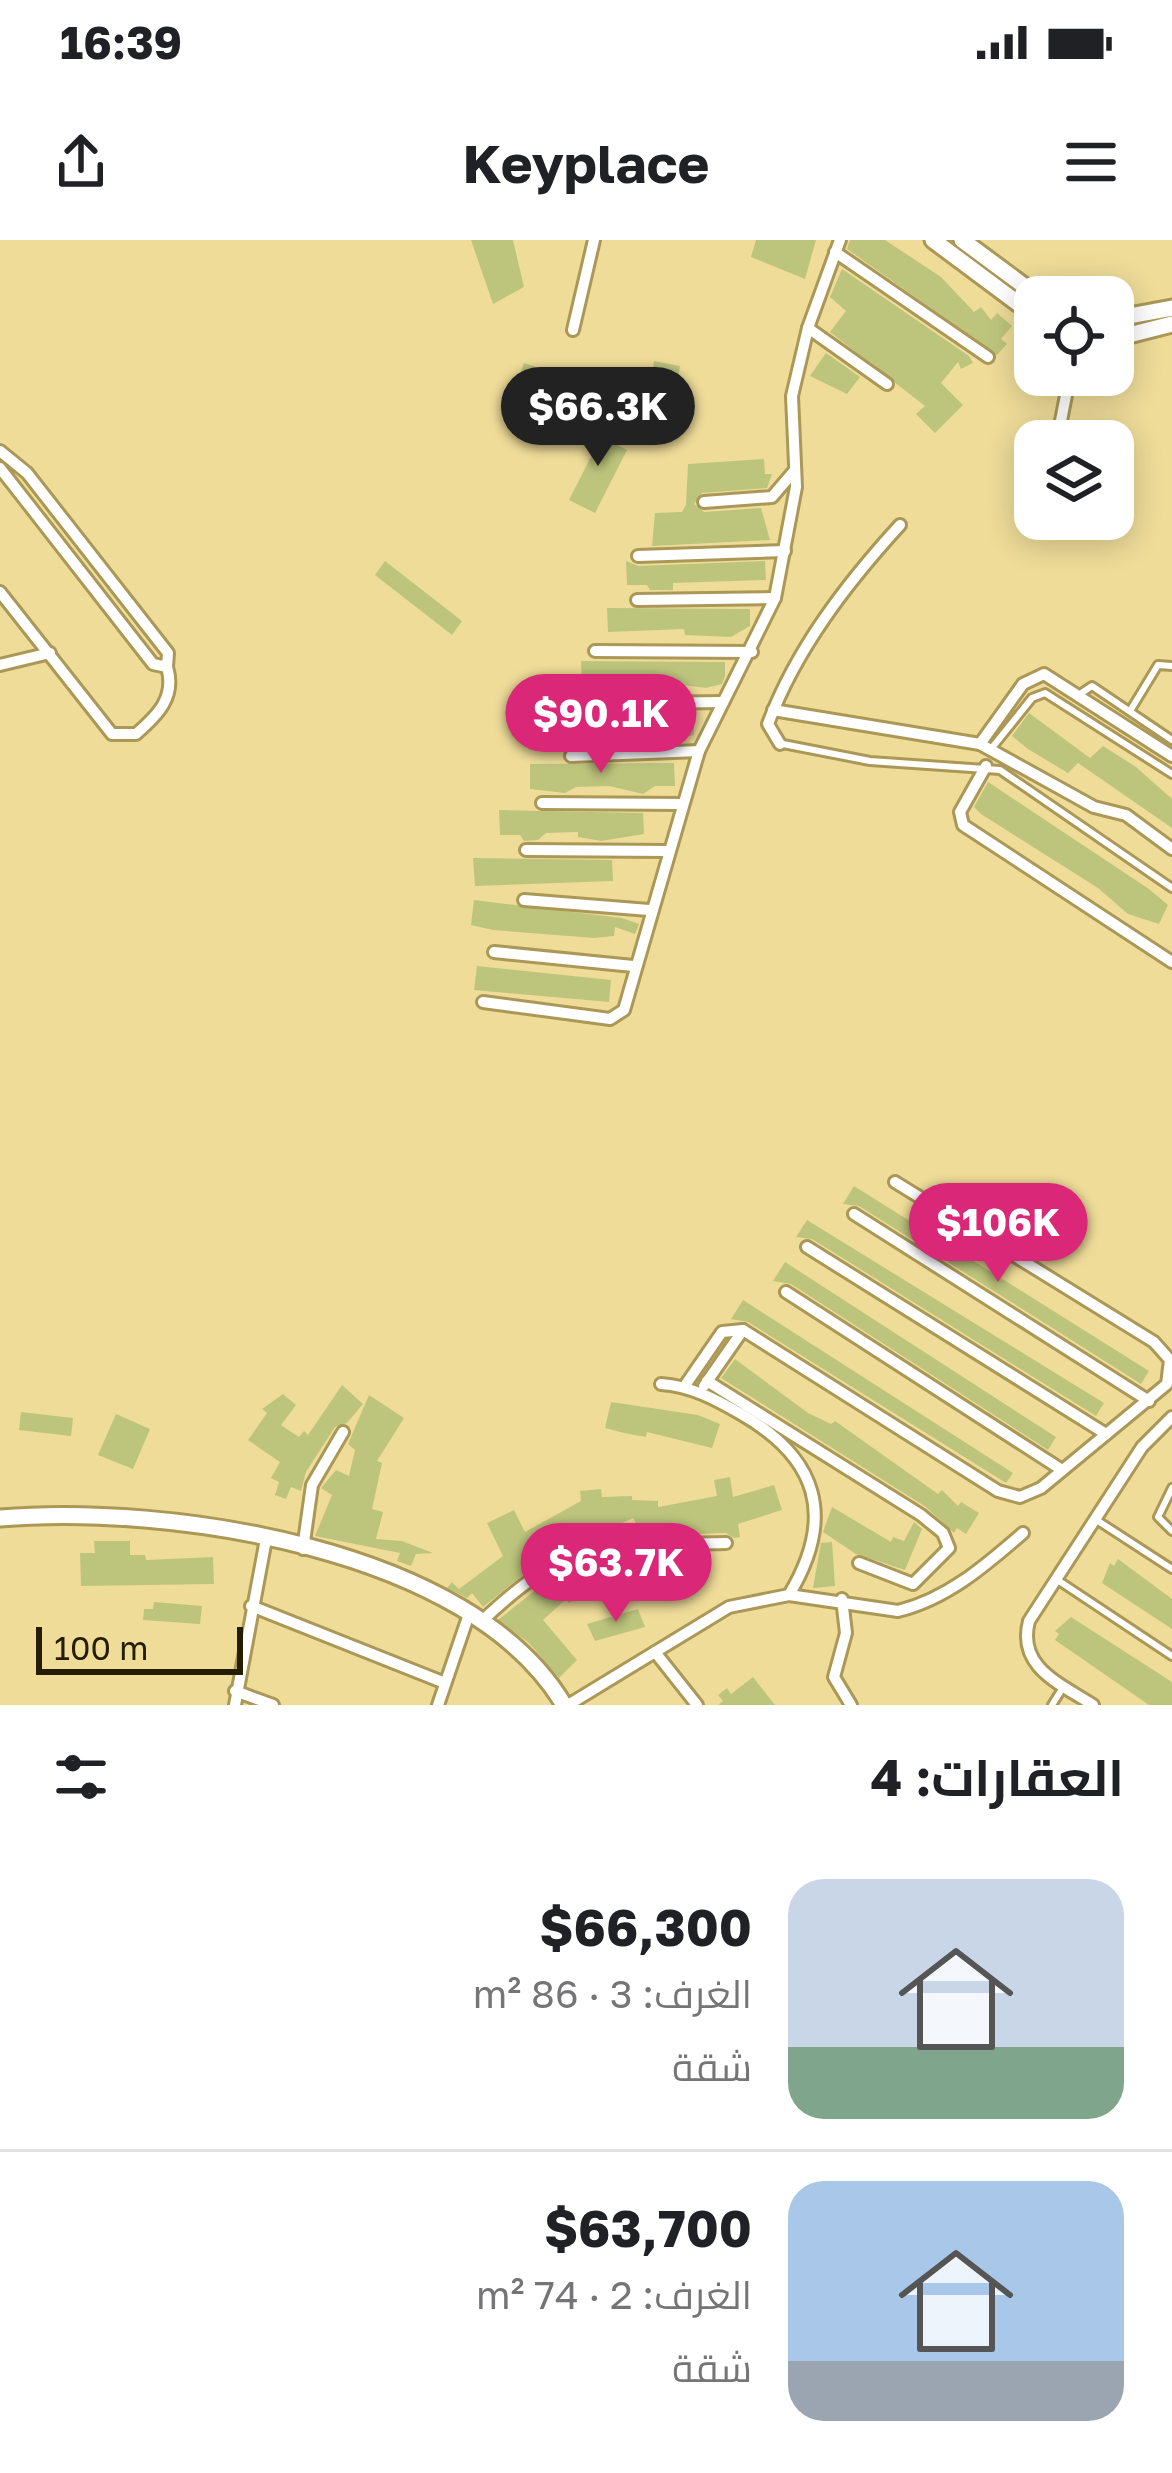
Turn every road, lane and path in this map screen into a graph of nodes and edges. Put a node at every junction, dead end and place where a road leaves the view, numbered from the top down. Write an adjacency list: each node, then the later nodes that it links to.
1 (594, 240): 11 (street)
2 (932, 240): 6 (street)
3 (962, 240): 5 (street)
4 (837, 246): 10 (street); 13 (street)
5 (1014, 278)
6 (1014, 301)
7 (1172, 308): 8 (street)
8 (1134, 315)
9 (1172, 324): 12 (street)
10 (808, 328): 14 (street); 17 (street)
11 (573, 330)
12 (1134, 334)
13 (988, 357)
14 (887, 384)
15 (0, 451): 18 (street)
16 (0, 468): 19 (street)
17 (796, 470): 20 (street); 22 (street)
18 (34, 482): 19 (street); 32 (street)
19 (23, 492): 32 (street)
20 (704, 502)
21 (900, 525): 36 (street)
22 (784, 551): 23 (street); 25 (street)
23 (638, 556)
24 (0, 592): 28 (street)
25 (775, 598): 26 (street); 29 (street)
26 (638, 600)
27 (595, 651): 29 (street)
28 (50, 652): 30 (street); 32 (street)
29 (752, 652): 34 (street)
30 (0, 665)
31 (1172, 666): 37 (lane)
32 (166, 667)
33 (1080, 694): 37 (lane); 40 (street); 43 (street)
34 (722, 702): 35 (street); 41 (street)
35 (567, 704)
36 (773, 710): 39 (street); 40 (street)
37 (1130, 712): 38 (lane)
38 (1172, 740)
39 (780, 744): 44 (lane)
40 (986, 747): 45 (lane); 48 (street)
41 (699, 751): 42 (street); 47 (street)
42 (571, 756)
43 (1172, 756)
44 (986, 766): 51 (lane); 55 (street)
45 (1172, 774)
46 (542, 803): 47 (street)
47 (682, 804): 50 (street)
48 (1172, 849)
49 (526, 850): 50 (street)
50 (668, 851): 53 (street)
51 (1172, 888)
52 (524, 900): 53 (street)
53 (649, 910): 56 (street)
54 (494, 952): 56 (street)
55 (1172, 962)
56 (633, 967): 57 (street)
57 (483, 1003)
58 (895, 1182): 66 (street)
59 (854, 1214): 66 (street)
60 (807, 1247): 69 (street)
61 (786, 1292): 70 (street)
62 (743, 1330): 64 (street); 65 (street); 70 (street)
63 (662, 1384): 65 (street)
64 (703, 1386): 65 (street); 79 (street); 82 (street)
65 (684, 1387)
66 (1149, 1401): 69 (street)
67 (1172, 1417): 73 (street)
68 (343, 1432): 78 (street)
69 (1106, 1434): 70 (street)
70 (1062, 1470)
71 (1172, 1488): 74 (lane)
72 (0, 1518): 76 (street)
73 (1095, 1519): 80 (lane); 81 (street)
74 (1172, 1531)
75 (1023, 1533): 83 (street)
76 (266, 1539): 78 (street); 84 (street)
77 (725, 1543): 85 (street)
78 (302, 1549): 85 (street)
79 (859, 1563)
80 (1172, 1569)
81 (1056, 1579): 87 (lane); 89 (street)
82 (789, 1594): 83 (street); 86 (street)
83 (842, 1599): 96 (street)
84 (251, 1606): 88 (street); 90 (street)
85 (475, 1617): 88 (street); 94 (street)
86 (656, 1652): 94 (street); 95 (street)
87 (1172, 1656)
88 (445, 1683): 93 (street)
89 (1064, 1686): 97 (lane); 98 (street)
90 (235, 1691): 91 (street); 92 (street)
91 (235, 1705)
92 (273, 1705)
93 (438, 1705)
94 (566, 1705)
95 (698, 1705)
96 (850, 1705)
97 (1052, 1705)
98 (1093, 1705)

